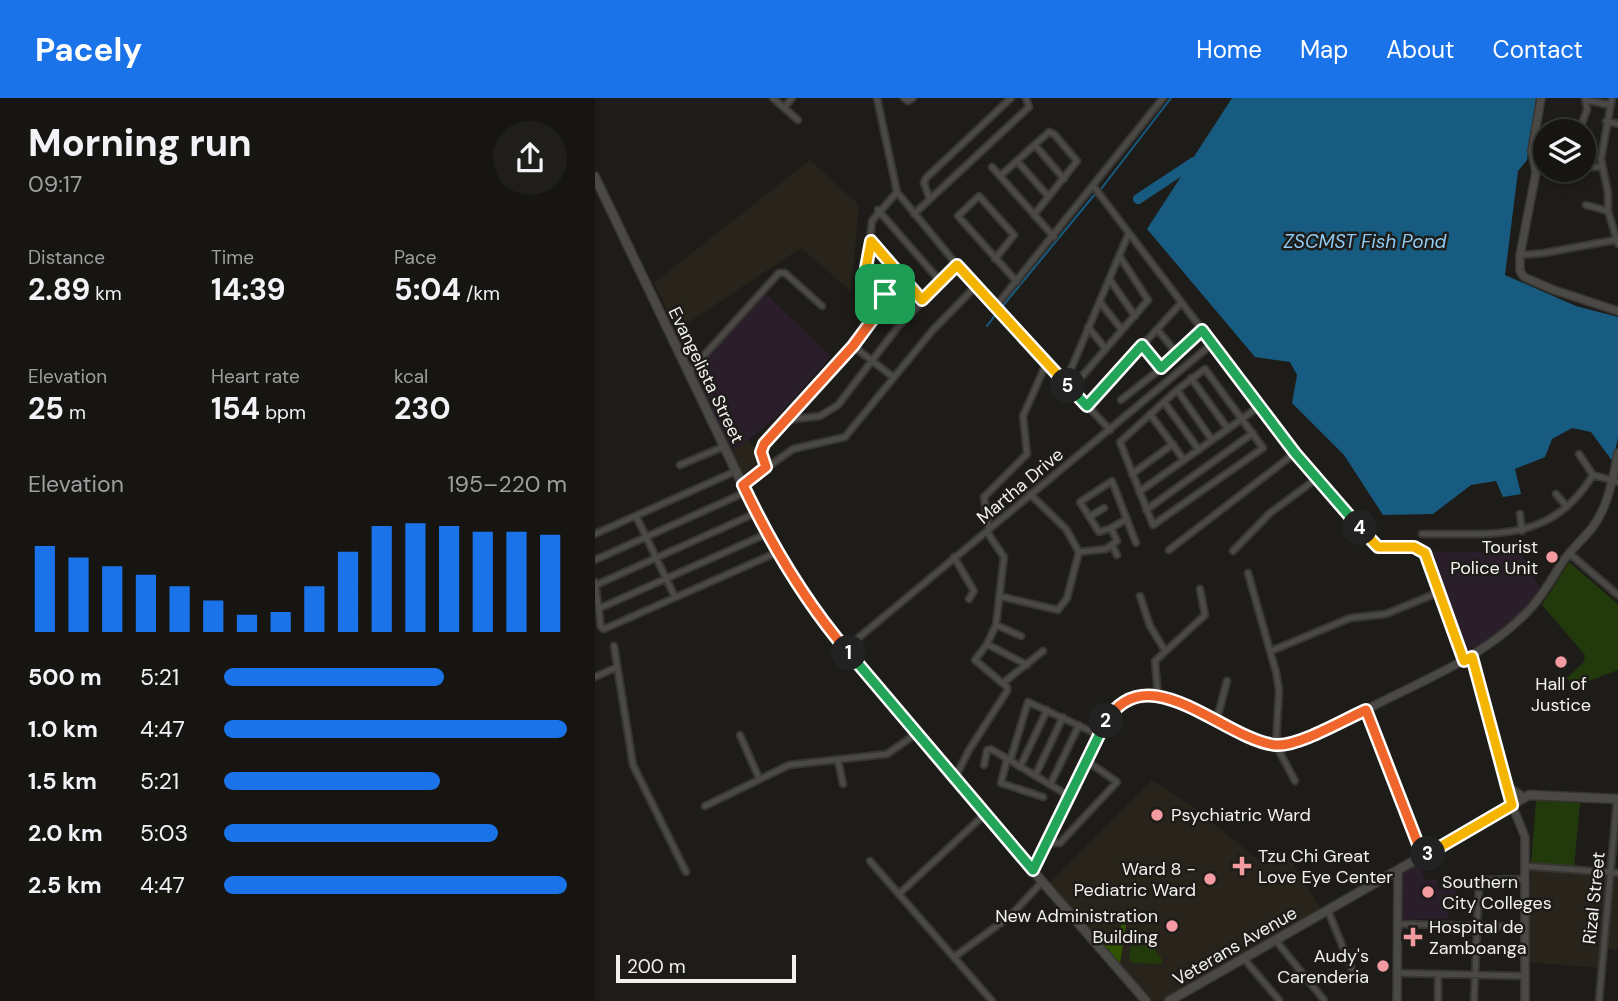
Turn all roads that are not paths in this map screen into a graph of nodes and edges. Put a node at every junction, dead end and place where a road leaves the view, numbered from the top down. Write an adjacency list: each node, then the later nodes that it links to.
1 (773, 98): 12 (street)
2 (792, 98): 12 (street)
3 (877, 98): 28 (street)
4 (904, 98): 5 (street)
5 (913, 98)
6 (1011, 98): 30 (street)
7 (1026, 98): 30 (street)
8 (1541, 98): 13 (street)
9 (1160, 99): 27 (street)
10 (1586, 99): 11 (street); 14 (street)
11 (1611, 101): 16 (street)
12 (784, 108): 15 (street)
13 (1537, 119)
14 (1584, 119)
15 (798, 120)
16 (1607, 121): 17 (street); 22 (street)
17 (1618, 124)
18 (1035, 145): 19 (street); 25 (street); 25 (street)
19 (1017, 161): 23 (street); 29 (street)
20 (992, 167): 23 (street)
21 (1596, 167): 22 (street)
22 (1602, 167): 33 (street)
23 (1000, 176): 35 (street)
24 (595, 177): 69 (main road, Evangelista Street)
25 (1064, 179): 29 (street)
26 (1533, 182): 40 (street)
27 (1094, 187): 36 (street); 37 (street)
28 (897, 192): 32 (street); 34 (street)
29 (1048, 195): 35 (street)
30 (929, 197): 34 (street)
31 (1586, 205): 33 (street)
32 (878, 210): 38 (street); 46 (street)
33 (1608, 211): 39 (street)
34 (914, 214): 43 (street)
35 (1034, 215): 37 (street)
36 (1128, 235): 41 (street); 51 (street)
37 (1054, 237): 47 (street)
38 (871, 241): 44 (street); 49 (street)
39 (1617, 242): 40 (street)
40 (1520, 255): 55 (street)
41 (1120, 257): 45 (street); 56 (street)
42 (995, 259): 42 (street); 47 (street)
43 (957, 265): 46 (street); 48 (street)
44 (866, 268): 54 (street); 54 (street)
45 (1111, 280): 50 (street); 56 (street)
46 (940, 281): 49 (street)
47 (1017, 282): 53 (street)
48 (976, 286): 53 (street); 70 (street)
49 (922, 300): 66 (street)
50 (1100, 302): 57 (street); 59 (street)
51 (1181, 303): 58 (street); 60 (street)
52 (822, 306): 69 (street)
53 (996, 306): 67 (street)
54 (877, 310): 63 (street)
55 (1618, 311)
56 (1135, 316): 59 (street)
57 (1088, 327): 64 (street); 72 (street)
58 (1157, 329): 62 (street); 65 (street)
59 (1122, 330): 64 (street)
60 (1202, 330): 61 (street); 65 (street)
61 (1212, 344): 78 (street); 83 (street, Martha Drive)
62 (1142, 345): 68 (street); 77 (street)
63 (853, 346): 66 (street); 81 (street)
64 (1105, 348): 73 (street)
65 (1178, 355): 68 (street)
66 (873, 362): 70 (street); 81 (street)
67 (1047, 362): 72 (street); 113 (street)
68 (1161, 368): 75 (street)
69 (688, 373): 87 (main road, Evangelista Street)
70 (893, 377): 94 (street)
71 (1191, 378): 74 (street); 80 (street); 82 (street)
72 (1065, 383): 73 (street)
73 (1071, 389): 77 (street)
74 (1177, 390): 76 (street); 85 (street)
75 (1121, 400)
76 (1164, 402): 79 (street); 88 (street)
77 (1087, 406): 83 (street)
78 (1260, 406): 80 (street); 89 (street)
79 (1150, 414): 86 (street); 96 (street)
80 (1242, 418): 82 (street); 84 (street)
81 (787, 420): 94 (street)
82 (1228, 429): 85 (street)
83 (1110, 430): 102 (street, Martha Drive)
84 (1253, 433): 106 (street); 106 (street)
85 (1212, 440): 88 (street)
86 (1173, 444): 92 (street); 96 (street)
87 (723, 447): 93 (street); 95 (main road, Evangelista Street)
88 (1199, 450): 92 (street)
89 (1295, 453): 98 (street); 121 (street)
90 (1618, 453): 99 (street)
91 (1579, 454): 97 (street)
92 (1184, 460): 101 (street)
93 (680, 465)
94 (766, 467): 100 (street)
95 (736, 471): 100 (main road, Evangelista Street); 109 (street)
96 (1132, 474): 101 (street)
97 (1594, 475): 99 (street); 105 (street)
98 (1316, 479): 122 (street); 134 (street)
99 (1615, 480): 125 (street)
100 (745, 489): 107 (main road, Evangelista Street); 118 (street)
101 (1139, 492): 106 (street)
102 (1030, 494): 113 (street, Martha Drive); 124 (street)
103 (1556, 494): 105 (street)
104 (1104, 508): 110 (street)
105 (1567, 508): 114 (street)
106 (1146, 510)
107 (756, 513): 116 (main road, Evangelista Street); 128 (street)
108 (1520, 514): 114 (street)
109 (636, 516): 115 (street); 118 (street)
110 (1089, 517): 111 (street); 112 (street)
111 (1127, 519): 112 (street); 119 (street)
112 (1111, 528): 120 (street)
113 (988, 531): 127 (street, Martha Drive); 136 (street)
114 (1522, 531): 117 (street)
115 (595, 534)
116 (766, 534): 123 (main road, Evangelista Street); 131 (street)
117 (1422, 534)
118 (646, 538): 128 (street); 129 (street)
119 (1136, 543)
120 (1112, 545): 124 (street); 126 (street)
121 (1169, 550)
122 (1233, 551)
123 (778, 552): 138 (street); 145 (main road, Evangelista Street)
124 (1079, 552): 136 (street)
125 (1569, 553): 135 (street); 149 (street)
126 (1117, 555)
127 (954, 557): 139 (street); 145 (street, Martha Drive)
128 (656, 559): 131 (street); 132 (street)
129 (595, 560)
130 (1248, 573): 147 (street)
131 (665, 578): 138 (street); 140 (street)
132 (596, 584): 140 (street)
133 (1201, 589): 146 (street)
134 (1437, 593): 147 (street); 149 (street)
135 (1618, 595)
136 (999, 596): 141 (street)
137 (1140, 596): 146 (street)
138 (675, 597): 140 (street)
139 (969, 599)
140 (600, 608)
141 (996, 625): 142 (street); 143 (street)
142 (1021, 636)
143 (987, 644): 150 (street); 154 (street)
144 (614, 646): 151 (street)
145 (845, 649): 161 (main road, Evangelista Street)
146 (1164, 649): 155 (street)
147 (1271, 650): 164 (street)
148 (1044, 651): 150 (street)
149 (1468, 659): 157 (street); 176 (street)
150 (1027, 665): 154 (street)
151 (617, 667): 152 (street); 190 (street)
152 (595, 677)
153 (1227, 681): 159 (street)
154 (1003, 683): 172 (street)
155 (1158, 697): 159 (street); 163 (street)
156 (1047, 710): 158 (street); 166 (street); 169 (street)
157 (1366, 710): 164 (street); 185 (street)
158 (1063, 717): 160 (street); 170 (street)
159 (1217, 719): 164 (street)
160 (1079, 725): 163 (street); 175 (street)
161 (916, 734): 165 (street); 172 (main road, Evangelista Street)
162 (740, 735): 171 (street)
163 (1099, 735): 167 (street)
164 (1276, 745): 173 (street)
165 (838, 760): 171 (street); 174 (street)
166 (1009, 760): 168 (street); 169 (street); 178 (street)
167 (1087, 761): 177 (street); 184 (street)
168 (983, 765)
169 (1020, 767): 170 (street)
170 (1035, 776): 175 (street)
171 (759, 778): 182 (street)
172 (954, 780): 183 (main road, Evangelista Street)
173 (1295, 781)
174 (843, 785)
175 (1050, 785): 177 (street)
176 (1504, 785): 179 (main road); 181 (street)
177 (1069, 796): 184 (street)
178 (1043, 797)
179 (1524, 798): 180 (main road, Veterans Avenue); 181 (main road, Veterans Avenue)
180 (1617, 799): 191 (street, Rizal Street)
181 (1512, 805): 185 (main road, Veterans Avenue); 187 (street)
182 (705, 806)
183 (985, 814): 188 (main road, Evangelista Street); 194 (street)
184 (1048, 843): 188 (street)
185 (1423, 857): 189 (main road, Veterans Avenue)
186 (870, 860): 194 (street)
187 (1525, 866): 191 (street); 192 (street)
188 (1033, 870): 193 (main road, Evangelista Street)
189 (1398, 871): 195 (main road, Veterans Avenue); 196 (street)
190 (686, 872)
191 (1615, 873): 216 (street, Rizal Street)
192 (1524, 879): 197 (street); 198 (street)
193 (1043, 881): 200 (street); 210 (main road, Evangelista Street)
194 (899, 894): 200 (street)
195 (1328, 911): 199 (main road, Veterans Avenue); 203 (street)
196 (1397, 924): 197 (street); 202 (street)
197 (1476, 926): 198 (street); 205 (street)
198 (1525, 927): 206 (street)
199 (1277, 942): 201 (main road, Veterans Avenue); 208 (street)
200 (954, 957): 209 (street)
201 (1245, 960): 207 (street); 211 (main road, Veterans Avenue)
202 (1397, 973): 204 (street); 212 (street)
203 (1354, 974)
204 (1438, 974): 205 (street); 213 (street)
205 (1475, 976): 206 (street); 214 (street)
206 (1525, 976): 215 (street)
207 (1279, 1000)
208 (1324, 1000)
209 (992, 1001)
210 (1146, 1001)
211 (1169, 1001)
212 (1397, 1001)
213 (1438, 1001)
214 (1474, 1001)
215 (1525, 1001)
216 (1599, 1001)

